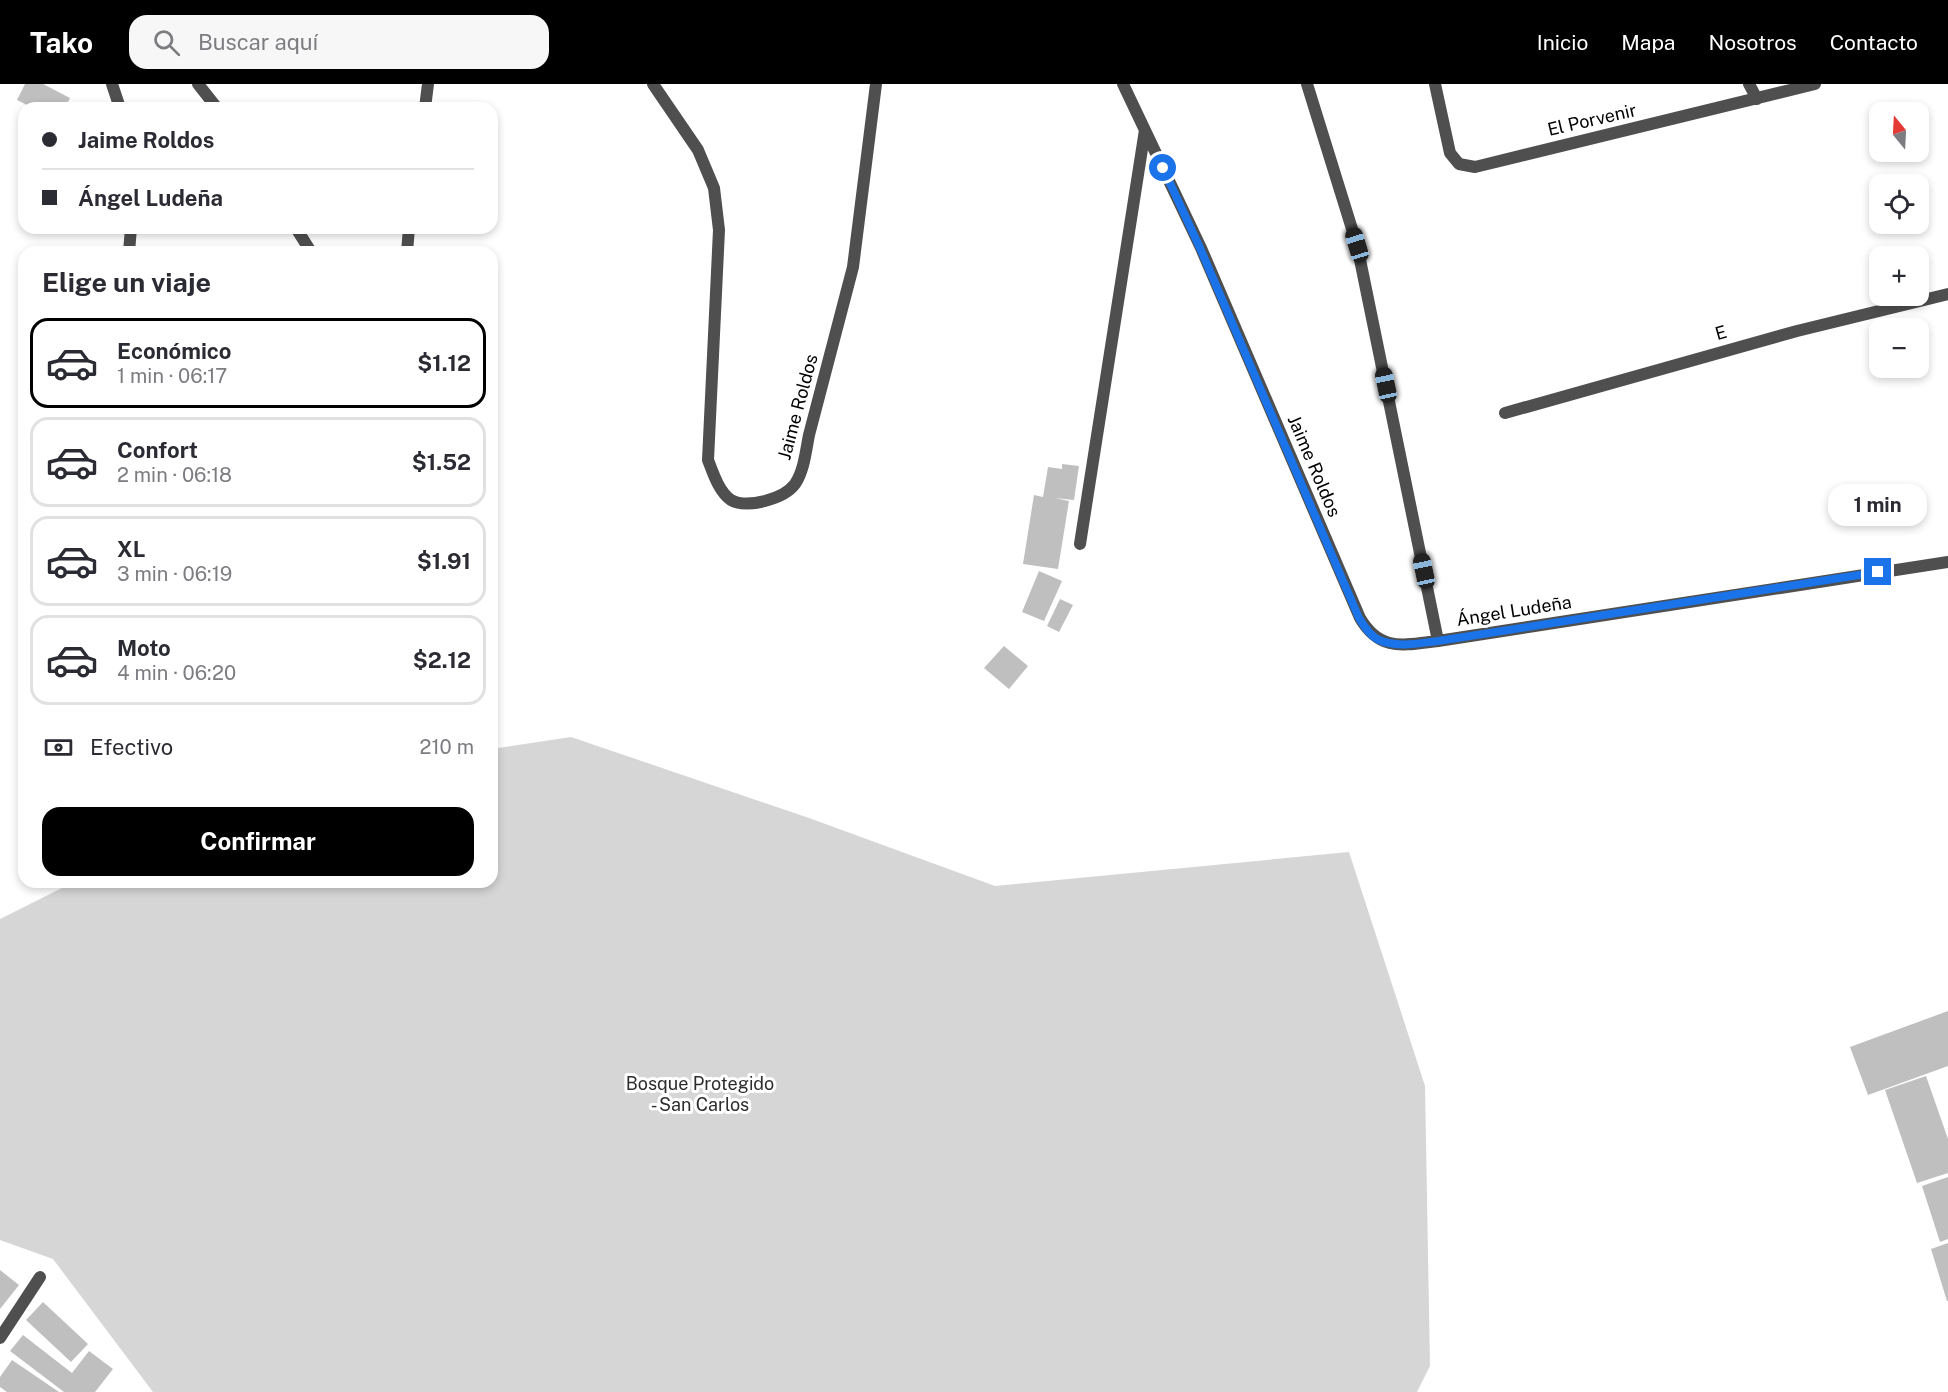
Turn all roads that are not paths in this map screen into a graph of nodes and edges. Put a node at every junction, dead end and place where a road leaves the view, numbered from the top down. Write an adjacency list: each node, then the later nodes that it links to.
1 (112, 84): 12 (street)
2 (198, 84): 13 (street)
3 (428, 84): 14 (street)
4 (653, 84): 5 (street, Jaime Roldos)
5 (876, 84)
6 (1123, 84): 15 (street, Jaime Roldos)
7 (1307, 84): 20 (street, Ángel Ludeña)
8 (1435, 84): 11 (street, El Porvenir)
9 (1749, 84): 11 (street)
10 (1815, 84): 11 (street, El Porvenir)
11 (1756, 99)
12 (118, 102)
13 (212, 102)
14 (426, 102)
15 (1145, 128): 18 (street); 20 (street, Jaime Roldos)
16 (1948, 294): 17 (street, E)
17 (1505, 413)
18 (1080, 543)
19 (1948, 561): 20 (street, Ángel Ludeña)
20 (1438, 641)
21 (40, 1277): 22 (street)
22 (0, 1338)

